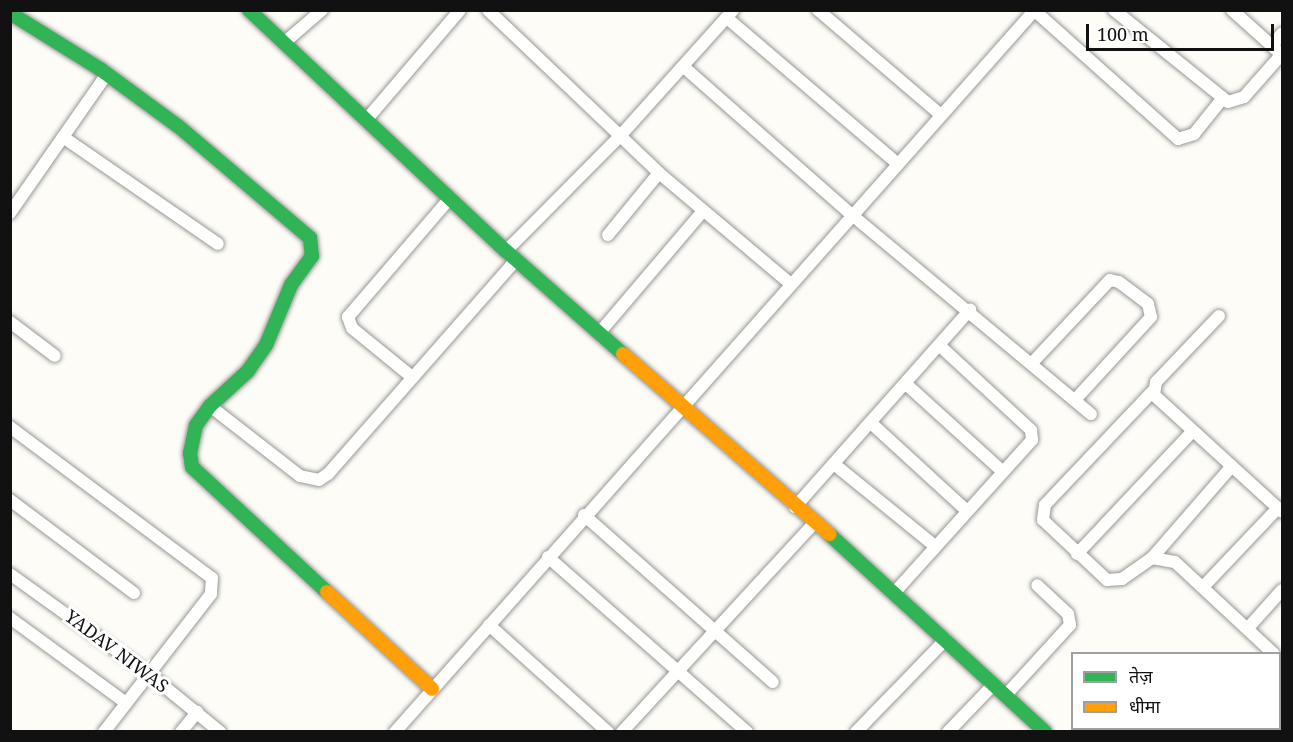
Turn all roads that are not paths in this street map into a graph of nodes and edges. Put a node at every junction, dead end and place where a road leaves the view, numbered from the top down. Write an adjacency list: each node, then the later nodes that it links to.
1 (249, 10): 12 (street)
2 (322, 10): 12 (street)
3 (460, 10): 19 (street)
4 (488, 10): 20 (street)
5 (818, 10): 18 (street)
6 (1114, 10): 17 (street)
7 (1232, 10): 13 (street)
8 (1035, 11): 17 (street); 18 (street)
9 (10, 13): 16 (street)
10 (730, 14): 15 (street); 22 (street)
11 (1282, 33): 13 (street)
12 (285, 42): 19 (street)
13 (1272, 46): 14 (street)
14 (1282, 54): 17 (street)
15 (685, 68): 20 (street); 27 (street)
16 (107, 74): 21 (street); 44 (street)
17 (1222, 99)
18 (940, 115): 22 (street)
19 (367, 119): 24 (street)
20 (621, 135): 23 (street); 30 (street)
21 (63, 137): 26 (street); 29 (street)
22 (898, 164): 27 (street)
23 (659, 173): 25 (street); 28 (street)
24 (450, 198): 30 (street); 39 (street)
25 (703, 211): 31 (street); 35 (street)
26 (10, 213)
27 (852, 214): 31 (street); 32 (street)
28 (608, 235)
29 (218, 244)
30 (511, 255): 35 (street); 39 (street)
31 (791, 284): 43 (street)
32 (970, 310): 36 (street); 38 (street)
33 (1219, 316): 41 (street)
34 (10, 322): 37 (street)
35 (600, 332): 43 (street)
36 (939, 345): 40 (street); 51 (street)
37 (55, 356)
38 (1032, 363): 42 (street); 42 (street)
39 (412, 377): 44 (street)
40 (906, 384): 46 (street); 51 (street)
41 (1153, 392): 48 (street); 59 (street)
42 (1075, 400): 45 (street)
43 (681, 405): 53 (street); 56 (street)
44 (210, 406): 78 (street)
45 (1091, 414)
46 (871, 423): 49 (street); 54 (street)
47 (10, 427): 75 (street)
48 (1192, 432): 50 (street); 59 (street)
49 (834, 464): 53 (street); 58 (street)
50 (1231, 466): 55 (street); 61 (street)
51 (1003, 472): 54 (street)
52 (10, 500): 67 (street)
53 (795, 507): 57 (street)
54 (966, 510): 58 (street)
55 (1280, 510): 64 (street)
56 (584, 515): 60 (street); 71 (street)
57 (814, 523): 66 (street); 71 (street)
58 (935, 546): 66 (street)
59 (1077, 554): 61 (street)
60 (548, 557): 69 (street); 74 (street)
61 (1152, 558): 64 (street)
62 (10, 574): 75 (street, YADAV NIWAS)
63 (1037, 585): 79 (street)
64 (1203, 587): 70 (street)
65 (1282, 590): 70 (street)
66 (895, 592): 72 (street)
67 (134, 593)
68 (10, 618): 80 (street)
69 (489, 625): 78 (street); 86 (street)
70 (1248, 628): 73 (street)
71 (716, 630): 74 (street); 76 (street)
72 (946, 639): 77 (street); 89 (street)
73 (1272, 652)
74 (679, 668): 87 (street); 88 (street)
75 (149, 674): 80 (street); 81 (street, YADAV NIWAS)
76 (773, 682)
77 (994, 684): 79 (street); 90 (street)
78 (432, 689): 85 (street)
79 (1006, 695): 91 (street)
80 (126, 703): 82 (street)
81 (197, 712): 83 (street); 84 (street, YADAV NIWAS)
82 (104, 732)
83 (181, 732)
84 (220, 732)
85 (395, 732)
86 (608, 732)
87 (622, 732)
88 (747, 732)
89 (856, 732)
90 (948, 732)
91 (1045, 732)

